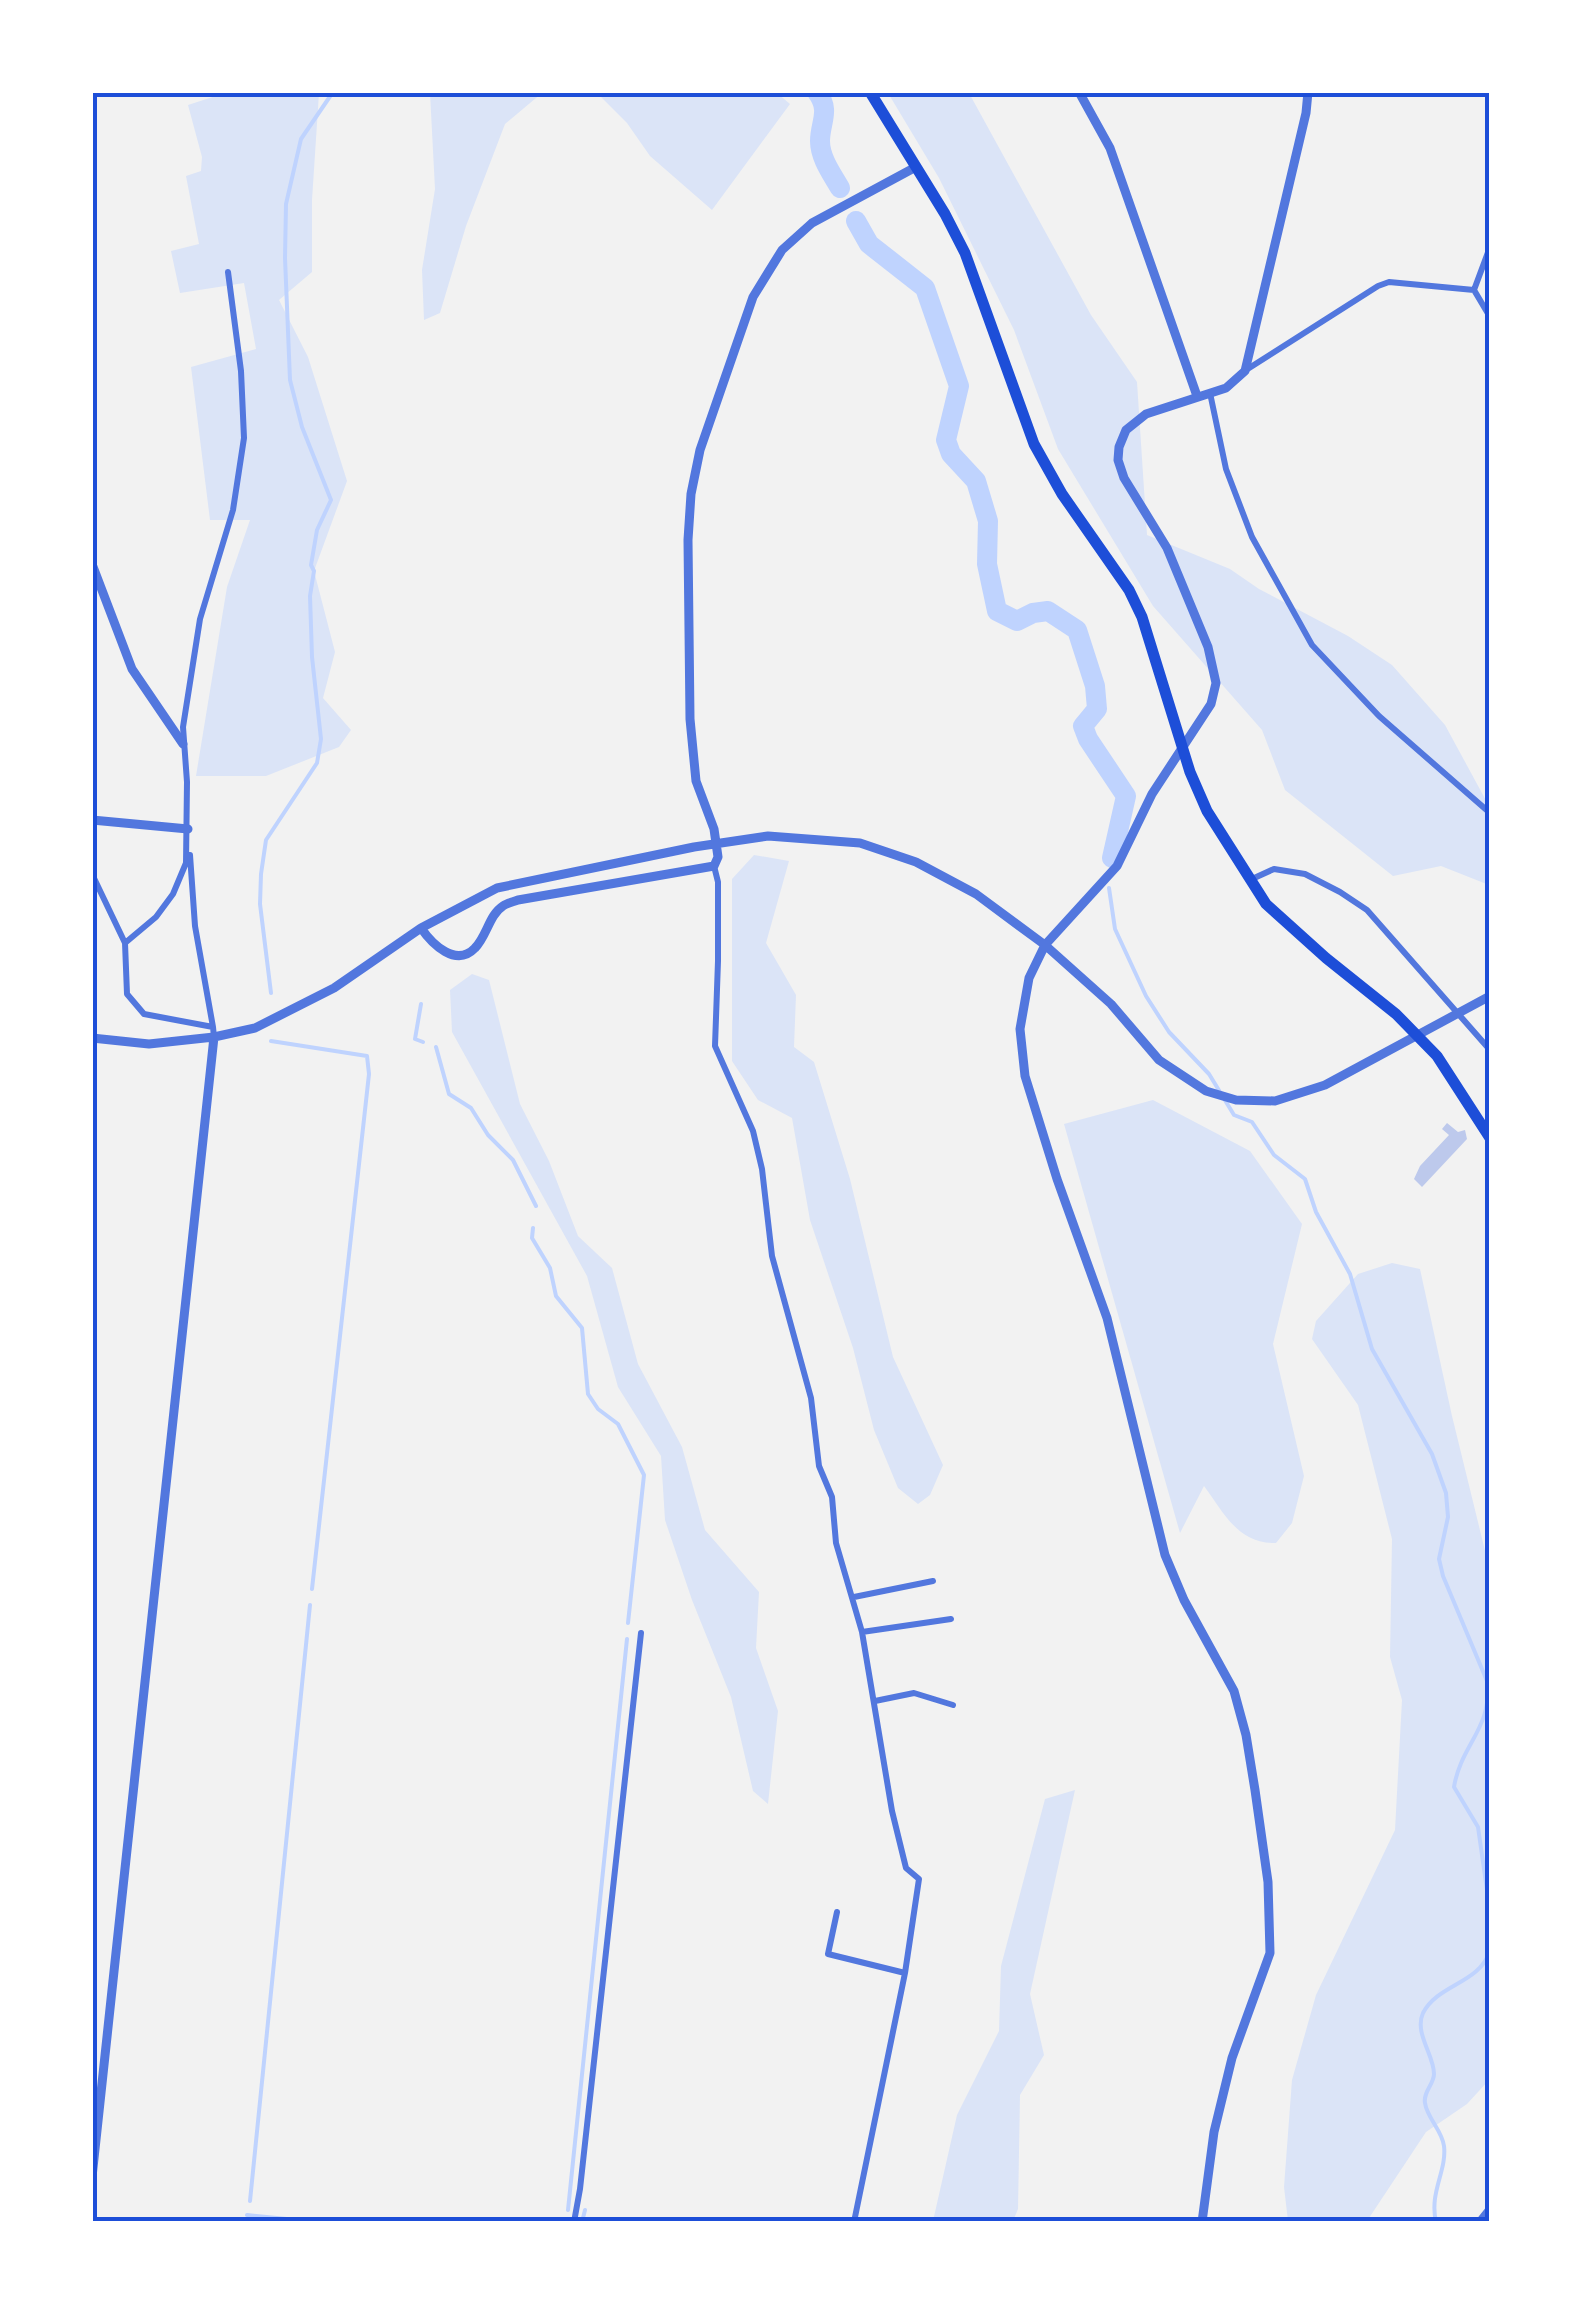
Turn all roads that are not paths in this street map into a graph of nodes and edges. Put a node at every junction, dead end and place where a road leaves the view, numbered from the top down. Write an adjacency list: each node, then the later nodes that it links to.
1 (870, 92): 4 (highway)
2 (1079, 92): 11 (street)
3 (1308, 92): 9 (street)
4 (914, 168): 14 (highway); 18 (street)
5 (1490, 248): 7 (street)
6 (228, 272): 13 (street)
7 (1474, 290): 8 (street); 9 (street)
8 (1490, 317)
9 (1246, 371): 10 (street)
10 (1210, 392): 11 (street); 15 (street)
11 (1197, 396): 14 (street)
12 (92, 564): 13 (street)
13 (183, 744): 17 (street)
14 (1183, 749): 20 (highway); 23 (street)
15 (1490, 813)
16 (92, 820): 17 (street)
17 (188, 829): 22 (street); 26 (street)
18 (716, 862): 21 (street); 31 (street)
19 (92, 874): 22 (street)
20 (1251, 880): 25 (street); 29 (highway)
21 (421, 928): 23 (street); 26 (street)
22 (125, 943): 26 (street)
23 (1045, 945): 25 (street); 43 (street)
24 (1490, 996): 25 (street)
25 (1456, 1013): 28 (street)
26 (213, 1032): 27 (street); 39 (street)
27 (92, 1038)
28 (1490, 1050)
29 (1490, 1138)
30 (933, 1581): 31 (street)
31 (854, 1596): 33 (street)
32 (951, 1619): 33 (street)
33 (862, 1632): 35 (street)
34 (640, 1633): 41 (street)
35 (875, 1701): 36 (street); 38 (street)
36 (953, 1705)
37 (838, 1912): 38 (street)
38 (906, 1973): 42 (street)
39 (92, 2178)
40 (1490, 2207): 44 (street)
41 (574, 2222)
42 (854, 2222)
43 (1202, 2222)
44 (1478, 2222)

